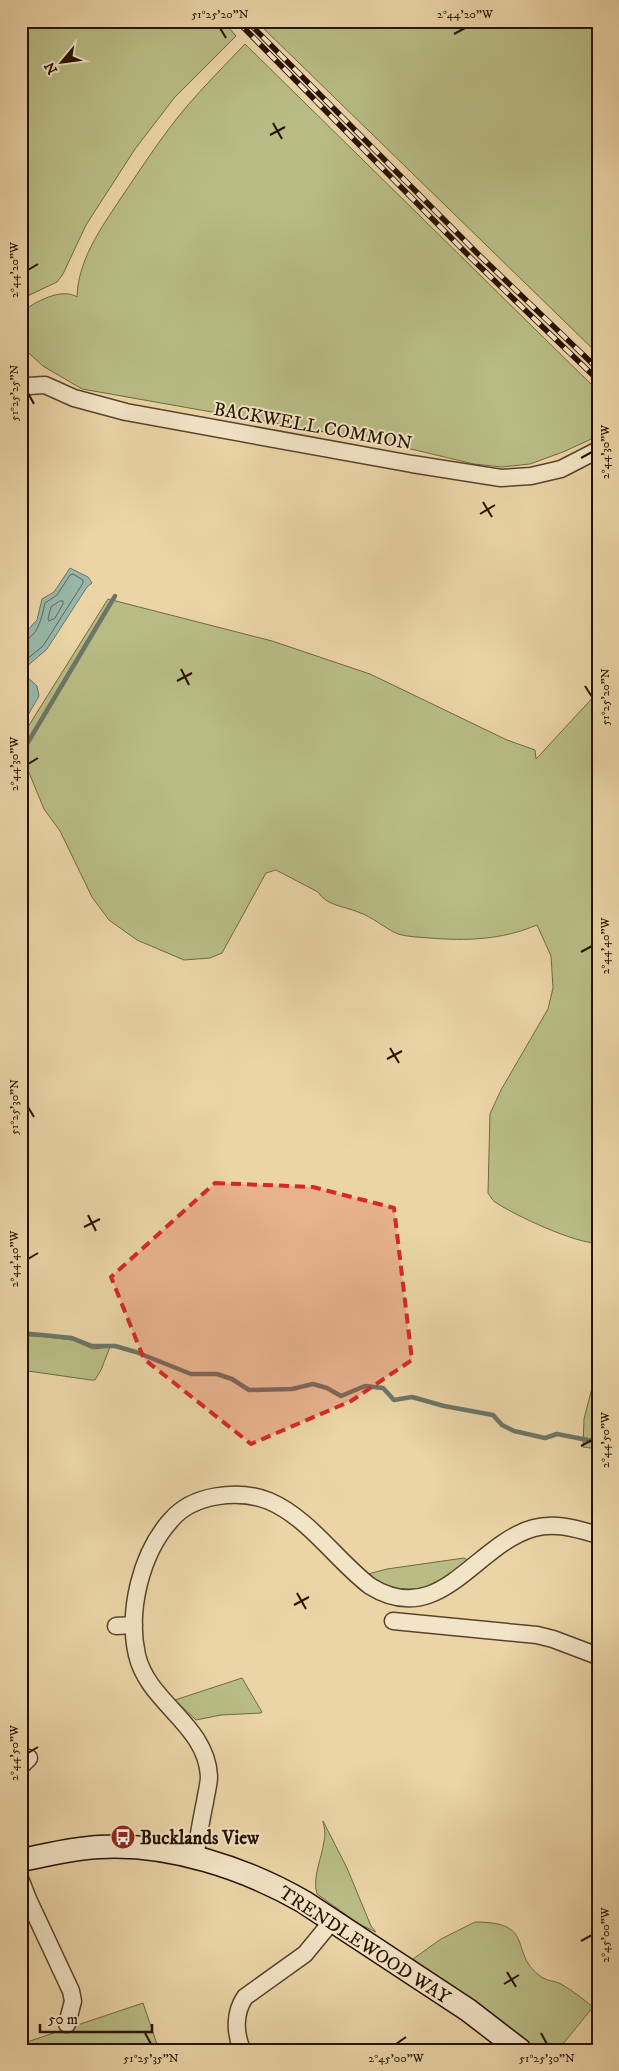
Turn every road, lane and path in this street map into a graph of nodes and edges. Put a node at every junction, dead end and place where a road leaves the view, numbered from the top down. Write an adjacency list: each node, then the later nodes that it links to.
1 (21, 390): 2 (street, BACKWELL COMMON)
2 (598, 450)
3 (598, 1535): 5 (street)
4 (393, 1621): 7 (street)
5 (134, 1625): 6 (street); 8 (street)
6 (116, 1626)
7 (598, 1656)
8 (195, 1858): 9 (street, TRENDLEWOOD WAY); 11 (street, TRENDLEWOOD WAY)
9 (21, 1860)
10 (21, 1881): 12 (street)
11 (332, 1920): 13 (street); 14 (street, TRENDLEWOOD WAY)
12 (67, 2024)
13 (242, 2050)
14 (520, 2050)

